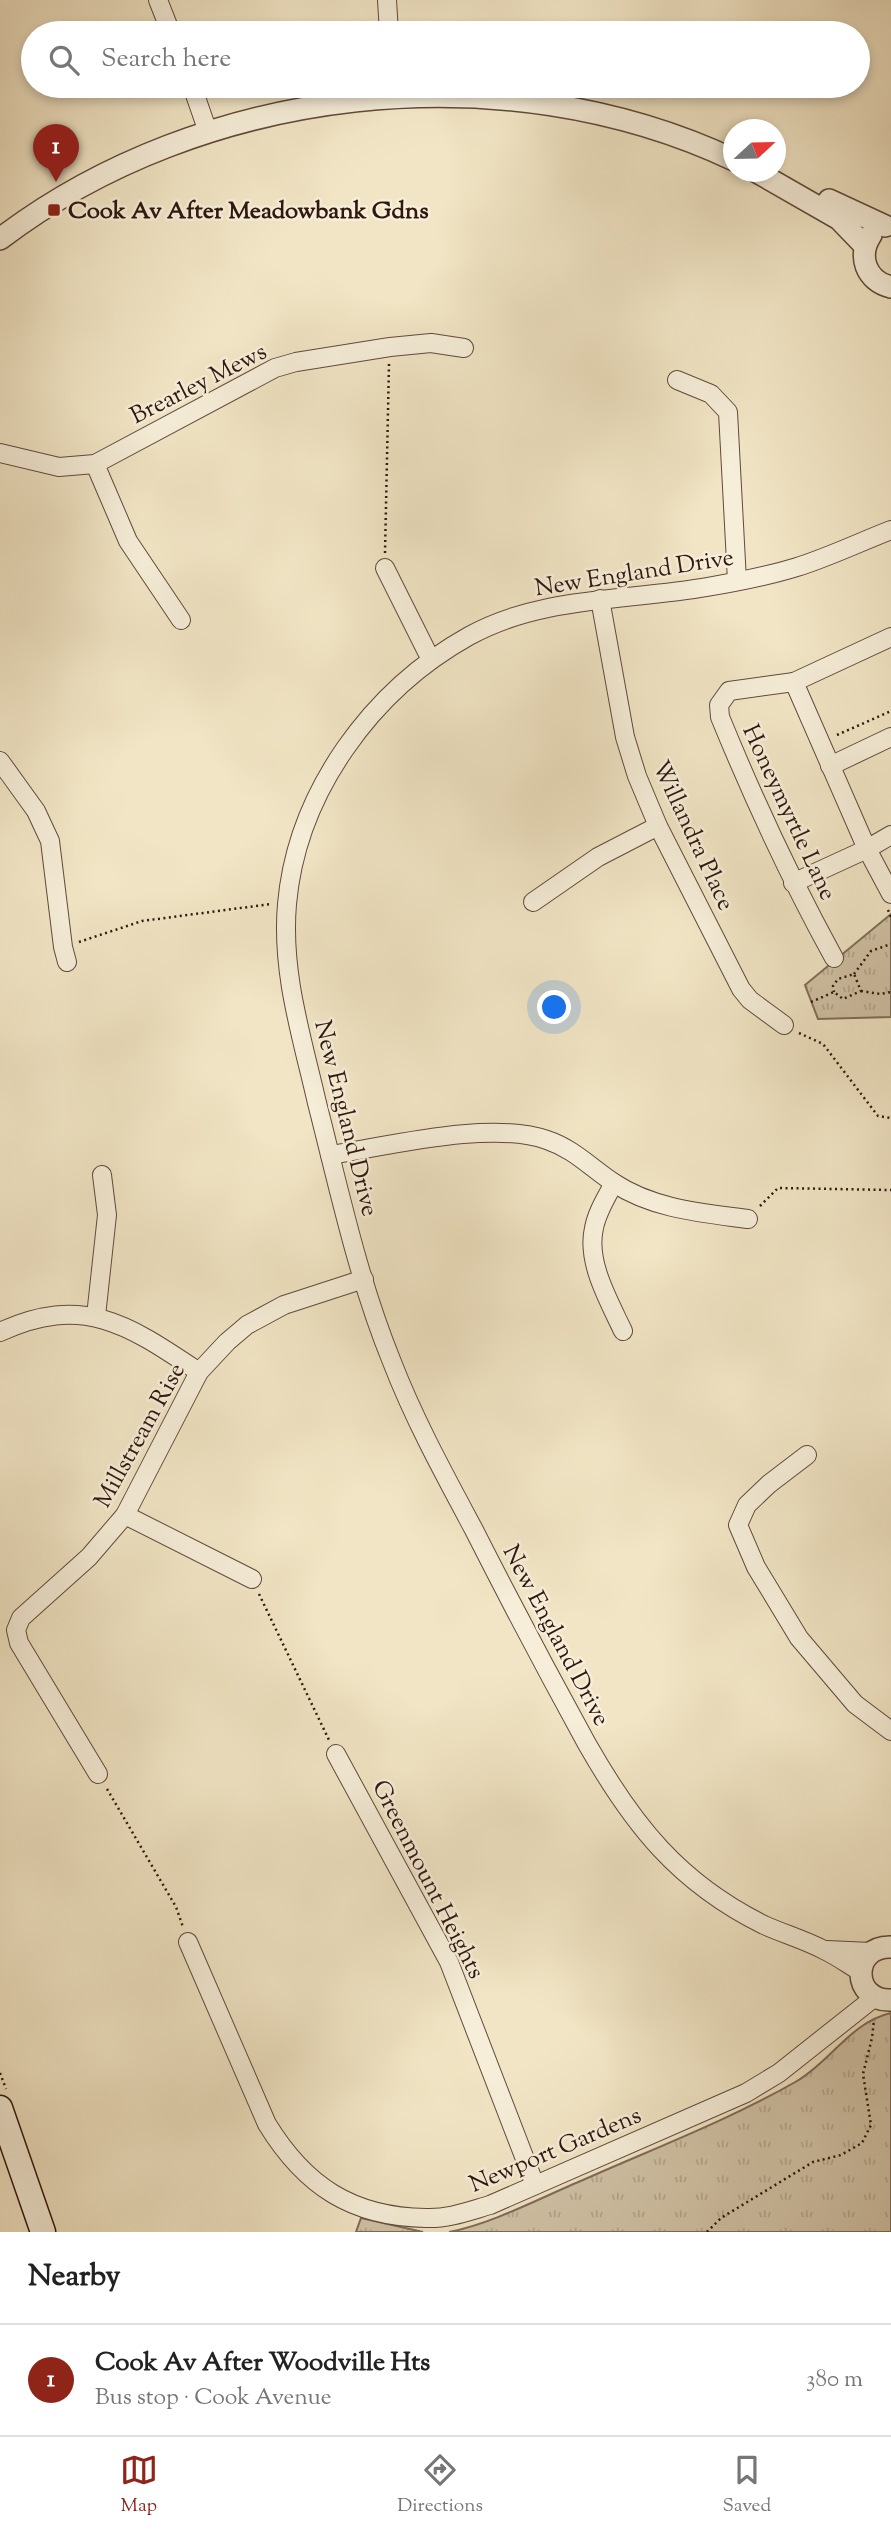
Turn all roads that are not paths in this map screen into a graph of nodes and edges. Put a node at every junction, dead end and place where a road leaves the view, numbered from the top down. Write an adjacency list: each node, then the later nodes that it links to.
1 (158, 0): 3 (street)
2 (387, 0): 4 (street)
3 (166, 21)
4 (388, 21)
5 (196, 98): 9 (street)
6 (299, 98): 9 (street)
7 (491, 98): 11 (street)
8 (572, 98): 10 (street)
9 (207, 127): 15 (street); 16 (street)
10 (723, 144)
11 (723, 156)
12 (786, 175): 14 (street)
13 (774, 182): 17 (street)
14 (888, 225): 17 (street)
15 (0, 226)
16 (0, 239)
17 (865, 246): 18 (street)
18 (891, 287)
19 (464, 348): 22 (street, Brearley Mews)
20 (677, 380): 25 (street)
21 (0, 453): 22 (street, Brearley Mews)
22 (95, 464): 27 (street)
23 (891, 530): 25 (street, New England Drive)
24 (385, 568): 29 (street)
25 (737, 581): 26 (street, New England Drive)
26 (600, 598): 29 (street, New England Drive); 34 (street, Willandra Place)
27 (181, 620)
28 (891, 637): 30 (street, Honeymyrtle Lane)
29 (431, 660): 43 (street, New England Drive)
30 (794, 682): 33 (street); 37 (street, Honeymyrtle Lane)
31 (891, 737): 33 (street)
32 (0, 761): 40 (street)
33 (830, 766): 36 (street)
34 (658, 826): 39 (street); 42 (street, Willandra Place)
35 (891, 835): 36 (street)
36 (867, 849): 37 (street); 38 (street)
37 (793, 883): 41 (street, Honeymyrtle Lane)
38 (891, 894)
39 (533, 902)
40 (65, 955)
41 (834, 958)
42 (784, 1025)
43 (330, 1155): 45 (street); 47 (street, New England Drive)
44 (102, 1175): 48 (street)
45 (614, 1184): 46 (street); 49 (street)
46 (748, 1219)
47 (364, 1279): 51 (street, Millstream Rise); 59 (street, New England Drive)
48 (96, 1316): 50 (street); 51 (street)
49 (623, 1331)
50 (0, 1332)
51 (199, 1372): 53 (street, Millstream Rise)
52 (807, 1455): 55 (street)
53 (125, 1515): 54 (street); 57 (street, Millstream Rise)
54 (252, 1579)
55 (891, 1731)
56 (336, 1754): 62 (street, Greenmount Heights)
57 (99, 1774)
58 (188, 1942): 62 (street, Newport Gardens)
59 (875, 1977): 62 (street, Newport Gardens)
60 (0, 2108): 64 (main road)
61 (0, 2152): 63 (main road)
62 (535, 2185)
63 (27, 2232)
64 (43, 2232)

